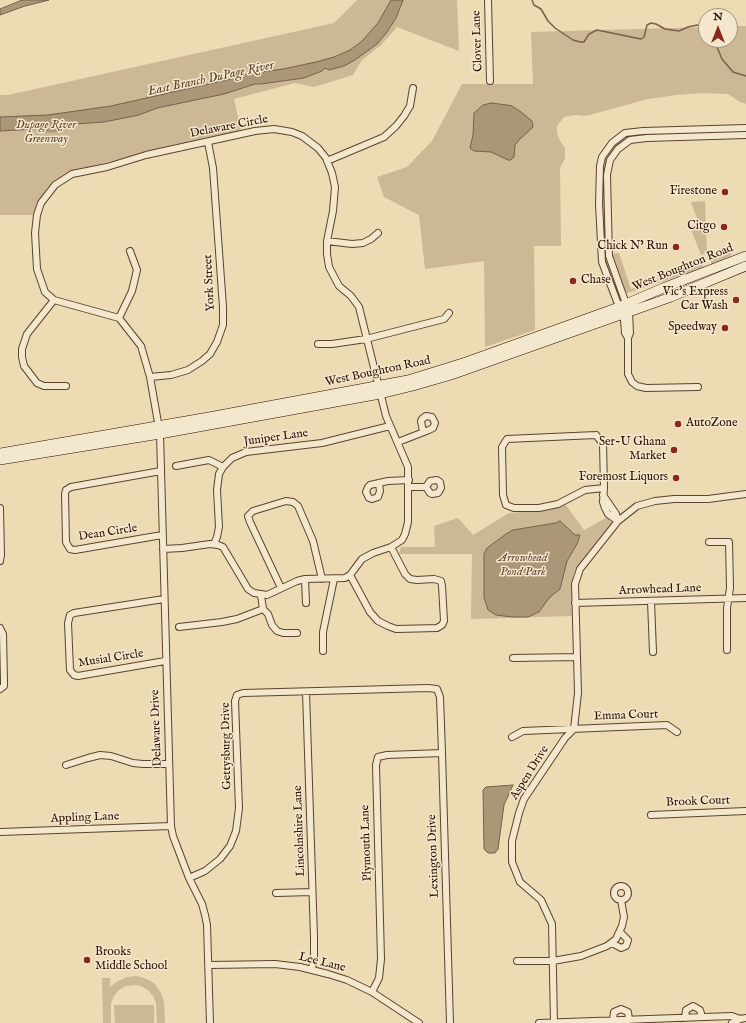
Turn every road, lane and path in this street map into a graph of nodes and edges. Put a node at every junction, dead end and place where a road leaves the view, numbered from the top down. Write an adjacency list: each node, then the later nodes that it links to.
1 (488, 0): 2 (street, Clover Lane)
2 (490, 80)
3 (412, 88): 7 (street)
4 (746, 128): 14 (street)
5 (746, 135): 14 (street)
6 (208, 142): 7 (street, Delaware Circle); 13 (street, Delaware Circle); 19 (street, York Street)
7 (326, 161): 9 (street, Delaware Circle)
8 (378, 233): 9 (street)
9 (327, 241): 17 (street, Delaware Circle)
10 (130, 251): 16 (street)
11 (746, 256): 14 (main road, West Boughton Road)
12 (746, 266): 14 (main road, West Boughton Road)
13 (54, 300): 16 (street); 20 (street)
14 (624, 309): 21 (street); 22 (main road, West Boughton Road)
15 (450, 313): 17 (street)
16 (119, 318): 19 (street)
17 (366, 339): 18 (street); 22 (street, Delaware Circle)
18 (318, 344)
19 (150, 377): 24 (street)
20 (66, 386)
21 (698, 387)
22 (380, 390): 23 (street, Delaware Circle); 24 (main road, West Boughton Road)
23 (390, 426): 26 (street, Delaware Circle); 30 (street, Juniper Lane)
24 (159, 430): 27 (main road, West Boughton Road); 28 (main road, West Boughton Road); 31 (street, Delaware Drive)
25 (423, 432): 26 (street)
26 (398, 442): 32 (street, Delaware Circle)
27 (0, 453)
28 (0, 460)
29 (176, 466): 30 (street)
30 (223, 467): 41 (street)
31 (161, 471): 39 (street, Delaware Drive); 39 (street, Dean Circle)
32 (409, 483): 33 (street); 34 (street); 42 (street, Delaware Circle)
33 (379, 484)
34 (426, 487)
35 (604, 488): 35 (street); 38 (street)
36 (746, 494): 38 (street)
37 (0, 508): 44 (street)
38 (618, 522): 56 (street)
39 (162, 535): 43 (street, Delaware Drive)
40 (708, 542): 53 (street)
41 (214, 544): 43 (street); 50 (street)
42 (391, 548): 45 (street); 45 (street)
43 (163, 549): 51 (street, Delaware Drive)
44 (0, 561)
45 (350, 575): 47 (street)
46 (322, 579): 47 (street); 48 (street); 49 (street)
47 (334, 579): 62 (street)
48 (305, 580): 49 (street); 55 (street)
49 (281, 588): 50 (street)
50 (261, 595): 57 (street)
51 (164, 598): 66 (street, Delaware Drive); 66 (street, Musial Circle)
52 (746, 598): 53 (street, Arrowhead Lane)
53 (728, 599): 54 (street, Arrowhead Lane); 61 (street)
54 (651, 601): 56 (street, Arrowhead Lane); 63 (street)
55 (306, 603)
56 (575, 603): 64 (street)
57 (263, 609): 58 (street); 60 (street)
58 (179, 627)
59 (0, 628): 67 (street)
60 (297, 633)
61 (727, 650)
62 (324, 651)
63 (653, 652)
64 (577, 657): 65 (street); 70 (street)
65 (513, 658)
66 (166, 662): 74 (street, Delaware Drive)
67 (0, 689)
68 (437, 689): 69 (street, Gettysburg Drive); 73 (street, Lexington Drive)
69 (306, 692): 80 (street, Gettysburg Drive); 81 (street, Lincolnshire Lane)
70 (574, 729): 71 (street, Emma Court); 72 (street, Emma Court); 87 (street, Aspen Drive)
71 (677, 732)
72 (512, 737)
73 (442, 753): 90 (street, Plymouth Lane); 98 (street, Lexington Drive)
74 (169, 764): 75 (street); 78 (street, Delaware Drive)
75 (66, 765)
76 (746, 811): 77 (street, Brook Court)
77 (651, 815)
78 (171, 826): 79 (street, Appling Lane); 80 (street, Delaware Drive)
79 (0, 832)
80 (189, 878): 88 (street, Delaware Drive)
81 (312, 892): 82 (street); 89 (street, Lincolnshire Lane)
82 (276, 893)
83 (621, 900): 84 (street)
84 (620, 932): 85 (street); 85 (street)
85 (612, 943): 87 (street)
86 (517, 961): 87 (street)
87 (553, 961): 100 (street, Aspen Drive)
88 (209, 965): 89 (street, Lee Lane); 96 (street, Delaware Drive)
89 (312, 969): 90 (street, Lee Lane)
90 (372, 992): 97 (street, Lee Lane)
91 (702, 1017): 92 (street); 92 (street); 95 (street)
92 (685, 1018): 94 (street)
93 (613, 1020): 94 (street); 94 (street); 100 (street)
94 (629, 1020)
95 (742, 1020): 101 (street)
96 (210, 1023)
97 (419, 1023)
98 (450, 1023)
99 (539, 1023): 100 (street)
100 (554, 1023)
101 (732, 1023)

